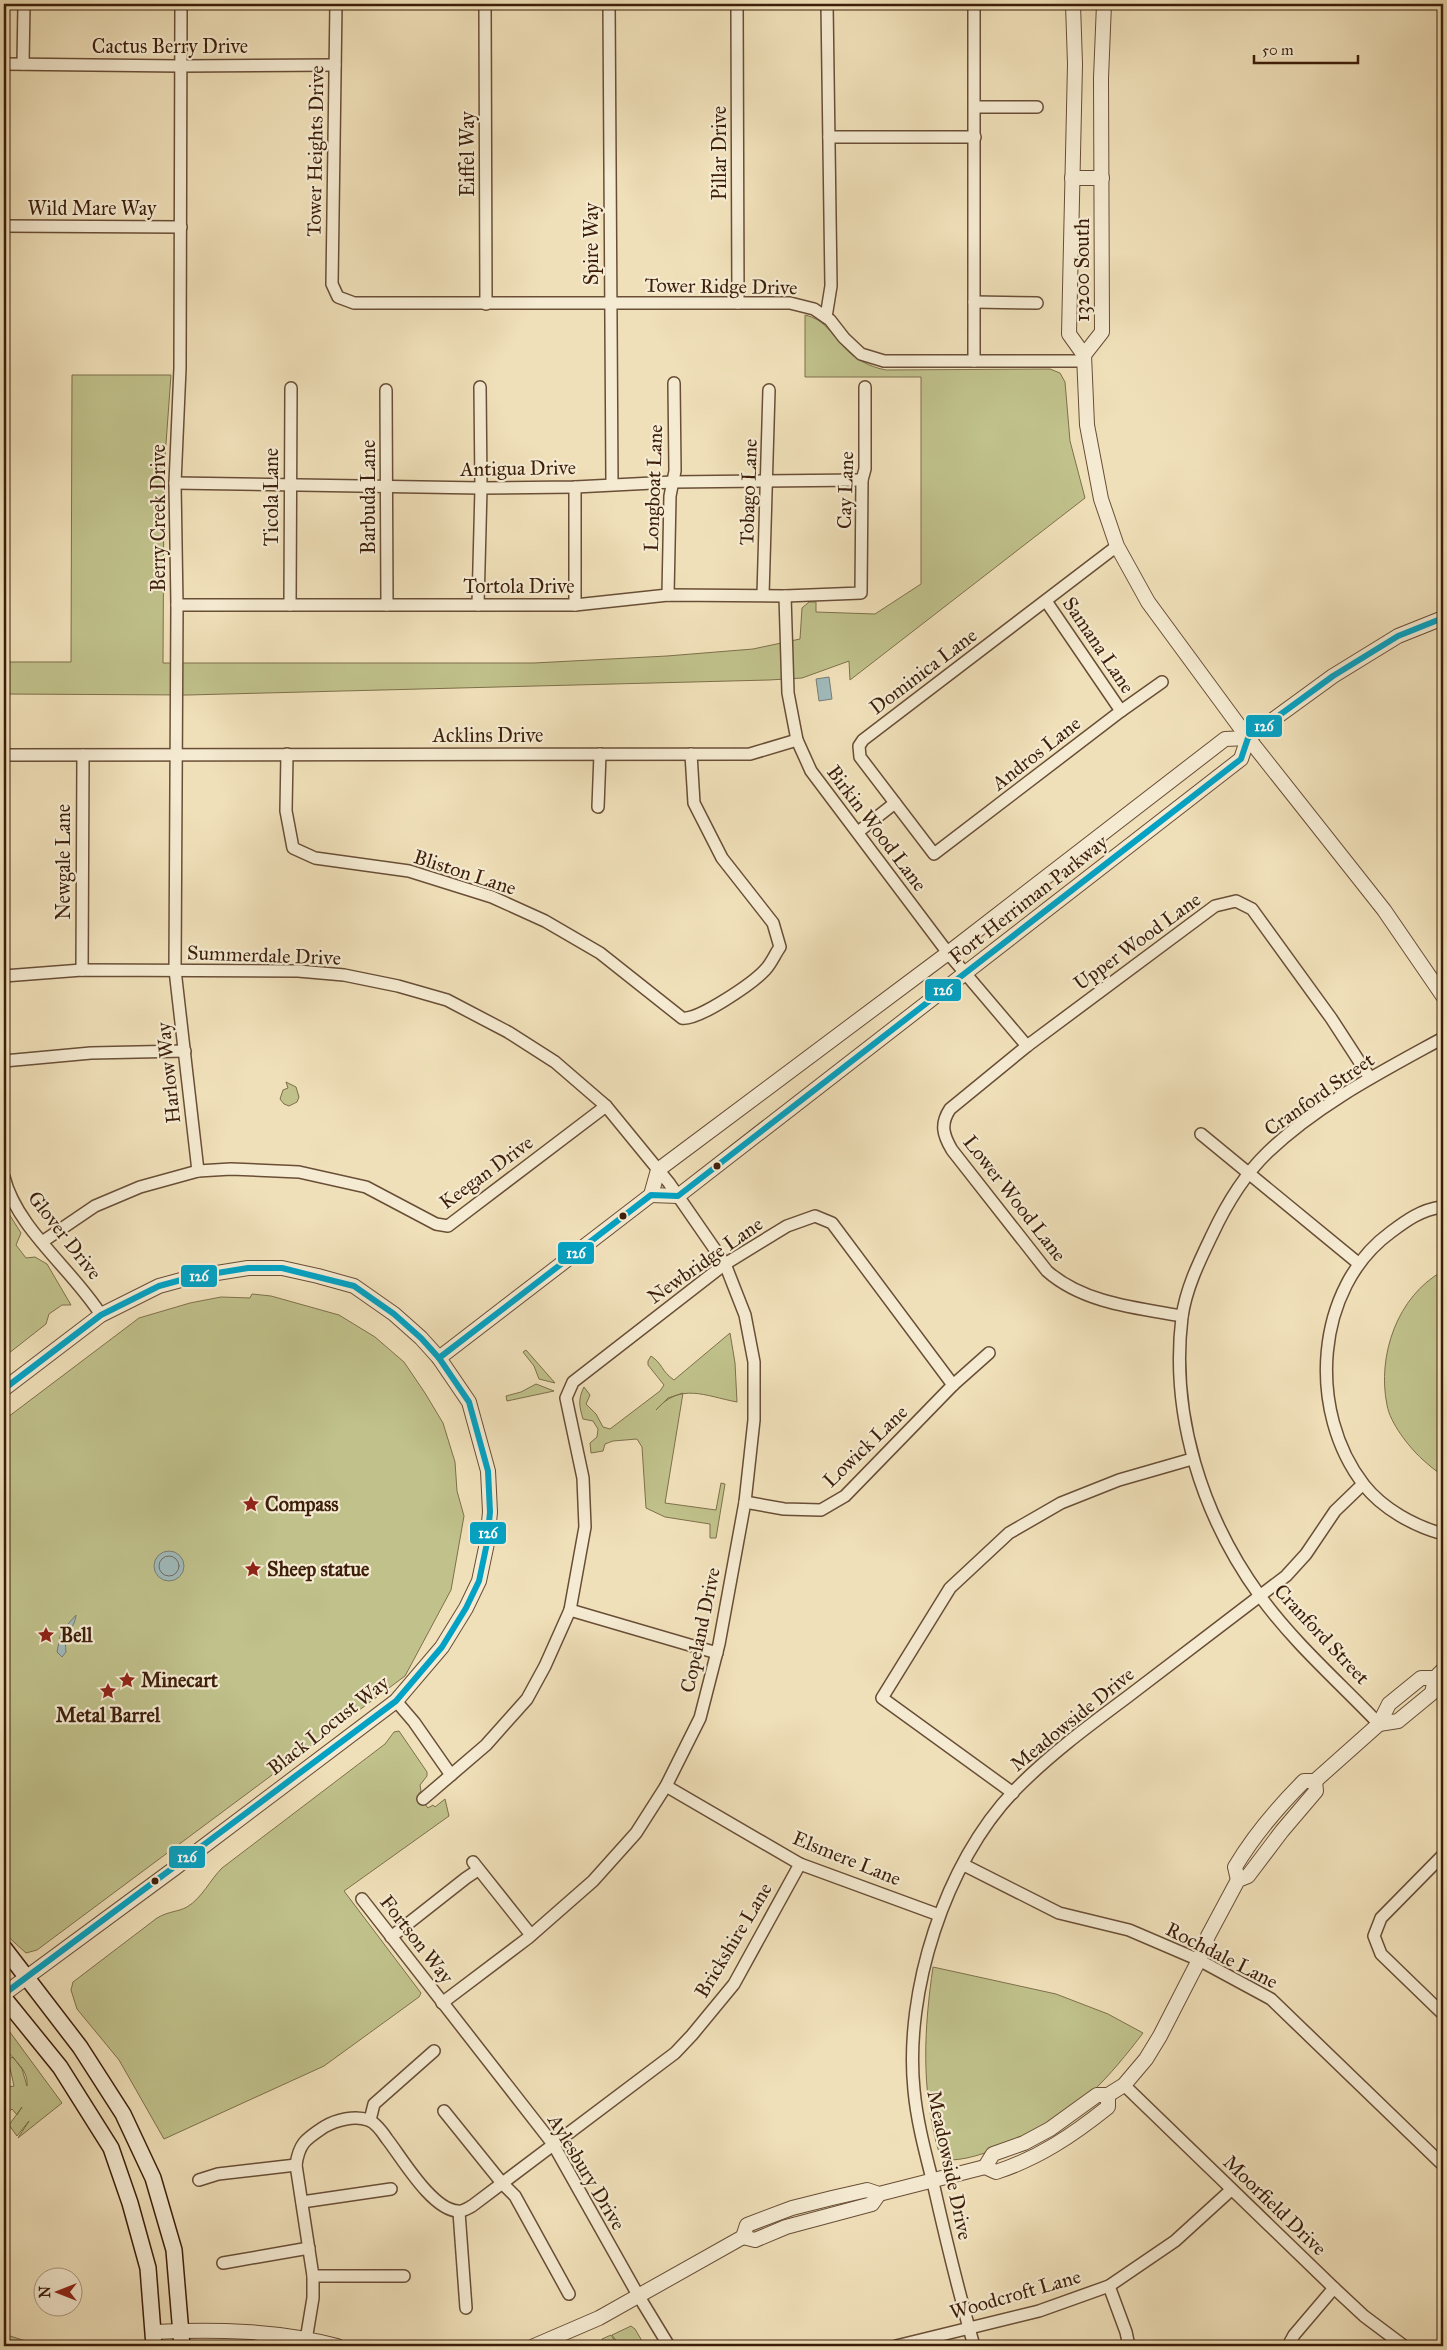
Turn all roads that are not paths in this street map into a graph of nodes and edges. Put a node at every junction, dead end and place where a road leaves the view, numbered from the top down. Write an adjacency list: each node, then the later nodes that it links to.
1 (24, 4): 12 (street)
2 (181, 4): 14 (street, Berry Creek Drive)
3 (336, 4): 13 (street, Tower Heights Drive)
4 (485, 4): 28 (street, Eiffel Way)
5 (609, 4): 25 (street, Spire Way)
6 (737, 4): 26 (street, Pillar Drive)
7 (827, 4): 17 (street)
8 (974, 4): 15 (street)
9 (1073, 4): 19 (street, 13200 South)
10 (1104, 4): 20 (street, 13200 South)
11 (4, 64): 12 (street, Cactus Berry Drive)
12 (23, 64): 14 (street, Cactus Berry Drive)
13 (335, 65): 14 (street, Cactus Berry Drive); 23 (street, Tower Heights Drive)
14 (180, 66): 22 (street, Berry Creek Drive)
15 (975, 107): 16 (street); 18 (street)
16 (1037, 107)
17 (829, 137): 18 (street); 29 (street)
18 (975, 137): 24 (street)
19 (1072, 178): 20 (street); 30 (street, 13200 South)
20 (1102, 178): 30 (street, 13200 South)
21 (4, 226): 22 (street, Wild Mare Way)
22 (181, 227): 41 (street, Berry Creek Drive)
23 (338, 297): 28 (street, Tower Ridge Drive)
24 (974, 302): 27 (street); 31 (street)
25 (610, 303): 26 (street, Tower Ridge Drive); 28 (street, Tower Ridge Drive); 42 (street, Spire Way)
26 (738, 303): 29 (street, Tower Ridge Drive)
27 (1037, 303)
28 (486, 304)
29 (826, 317): 31 (street, Tower Ridge Drive)
30 (1084, 358): 31 (street, Tower Ridge Drive); 47 (street)
31 (974, 361)
32 (674, 383): 39 (street, Longboat Lane)
33 (480, 387): 46 (street)
34 (865, 387): 38 (street, Cay Lane)
35 (290, 388): 43 (street, Ticola Lane)
36 (386, 390): 44 (street, Barbuda Lane)
37 (769, 390): 40 (street, Tobago Lane)
38 (862, 480): 40 (street, Antigua Drive); 48 (street, Cay Lane)
39 (672, 482): 40 (street, Antigua Drive); 42 (street, Antigua Drive); 49 (street, Longboat Lane)
40 (767, 482): 50 (street, Tobago Lane)
41 (175, 483): 43 (street, Antigua Drive); 54 (street, Berry Creek Drive)
42 (612, 483): 45 (street, Antigua Drive)
43 (290, 485): 44 (street, Antigua Drive); 55 (street, Ticola Lane)
44 (387, 486): 46 (street, Antigua Drive); 53 (street, Barbuda Lane)
45 (575, 487): 46 (street, Antigua Drive); 57 (street)
46 (481, 488): 56 (street)
47 (1117, 546): 52 (street, Dominica Lane); 61 (street)
48 (861, 593): 51 (street, Tortola Drive)
49 (668, 595): 50 (street, Tortola Drive); 57 (street, Tortola Drive)
50 (763, 595): 51 (street, Tortola Drive)
51 (785, 596): 62 (street, Birkin Wood Lane)
52 (1046, 600): 60 (street, Samana Lane); 69 (street, Dominica Lane)
53 (387, 605): 55 (street, Tortola Drive); 56 (street, Tortola Drive)
54 (177, 606): 55 (street, Tortola Drive); 68 (street, Berry Creek Drive)
55 (290, 606)
56 (478, 606): 57 (street, Tortola Drive)
57 (575, 606)
58 (1443, 618): 61 (street, Fort Herriman Parkway)
59 (1162, 682): 60 (street, Andros Lane)
60 (1121, 712): 72 (street, Andros Lane)
61 (1248, 738): 73 (street, Fort Herriman Parkway); 76 (street, Fort Herriman Parkway); 78 (street)
62 (797, 740): 65 (street, Acklins Drive); 71 (street, Birkin Wood Lane)
63 (287, 754): 64 (street, Acklins Drive); 65 (street, Bliston Lane); 68 (street, Acklins Drive)
64 (600, 754): 65 (street, Acklins Drive); 70 (street)
65 (691, 754)
66 (4, 755): 67 (street, Acklins Drive)
67 (83, 755): 68 (street, Acklins Drive); 74 (street, Newgale Lane)
68 (176, 756): 75 (street, Berry Creek Drive)
69 (895, 803): 71 (street); 72 (street, Dominica Lane)
70 (598, 807)
71 (858, 832): 73 (street, Birkin Wood Lane)
72 (934, 854)
73 (948, 953): 76 (street, Birkin Wood Lane); 87 (street, Fort Herriman Parkway)
74 (82, 970): 75 (street, Summerdale Drive); 77 (street, Summerdale Drive)
75 (175, 970): 81 (street, Harlow Way); 84 (street, Summerdale Drive)
76 (965, 973): 80 (street, Birkin Wood Lane); 93 (street, Fort Herriman Parkway)
77 (4, 976)
78 (1443, 996)
79 (1443, 1038): 83 (street, Cranford Street)
80 (1027, 1046): 83 (street, Upper Wood Lane); 85 (street, Upper Wood Lane)
81 (185, 1051): 82 (street); 88 (street, Harlow Way)
82 (4, 1061)
83 (1370, 1078): 89 (street, Cranford Street)
84 (606, 1106): 87 (street, Summerdale Drive); 88 (street, Keegan Drive)
85 (943, 1127): 99 (street, Lower Wood Lane)
86 (1201, 1134): 89 (street)
87 (658, 1170): 91 (street, Summerdale Drive); 92 (street)
88 (198, 1171): 95 (street, Keegan Drive)
89 (1248, 1172): 96 (street); 99 (street, Cranford Street)
90 (4, 1177): 95 (street, Glover Drive)
91 (669, 1183): 93 (street, Copeland Drive)
92 (651, 1195): 93 (street); 101 (street)
93 (678, 1196): 97 (street, Copeland Drive)
94 (1441, 1207): 96 (street)
95 (42, 1242): 98 (street, Glover Drive)
96 (1358, 1263): 105 (street)
97 (725, 1264): 102 (street, Newbridge Lane); 106 (street, Copeland Drive); 109 (street, Newbridge Lane)
98 (101, 1315): 101 (street); 103 (street)
99 (1182, 1316): 104 (street, Cranford Street)
100 (988, 1353): 102 (street, Lowick Lane)
101 (439, 1358): 112 (street, Black Locust Way)
102 (953, 1385): 106 (street, Lowick Lane)
103 (4, 1389)
104 (1192, 1459): 108 (street, Cranford Street); 116 (street)
105 (1363, 1484): 107 (street); 108 (street, Meadowside Drive)
106 (745, 1502): 110 (street, Copeland Drive)
107 (1443, 1534)
108 (1260, 1596): 113 (street, Cranford Street); 116 (street, Meadowside Drive)
109 (570, 1610): 110 (street); 114 (street)
110 (716, 1653): 115 (street, Copeland Drive)
111 (1439, 1674): 113 (street); 113 (street)
112 (396, 1700): 114 (street); 127 (street, Black Locust Way)
113 (1379, 1724): 126 (street)
114 (450, 1775): 117 (street)
115 (666, 1786): 119 (street, Elsmere Lane); 123 (street, Copeland Drive)
116 (1013, 1792): 120 (street, Meadowside Drive)
117 (423, 1799)
118 (1442, 1859): 131 (street)
119 (800, 1864): 122 (street, Elsmere Lane); 136 (street, Brickshire Lane)
120 (964, 1865): 122 (street, Meadowside Drive); 126 (street, Rochdale Lane)
121 (362, 1899): 124 (street, Fortson Way)
122 (939, 1915): 140 (street, Meadowside Drive)
123 (532, 1935): 124 (street); 130 (street, Copeland Drive)
124 (391, 1937): 130 (street, Fortson Way)
125 (4, 1948): 127 (main road)
126 (1199, 1960): 133 (street); 138 (street, Rochdale Lane)
127 (26, 1978): 128 (street, Black Locust Way); 156 (main road)
128 (4, 1994)
129 (4, 1998): 157 (main road)
130 (442, 2002): 136 (street, Aylesbury Drive)
131 (1443, 2014)
132 (434, 2051): 135 (street)
133 (1124, 2085): 140 (street); 143 (street, Moorfield Drive)
134 (444, 2111): 141 (street)
135 (370, 2120): 137 (street); 145 (street)
136 (553, 2144): 141 (street, Brickshire Lane); 153 (street, Aylesbury Drive)
137 (296, 2165): 139 (street); 144 (street)
138 (1443, 2165)
139 (200, 2180)
140 (932, 2180): 153 (street); 155 (street, Meadowside Drive)
141 (502, 2183): 145 (street, Brickshire Lane); 152 (street)
142 (392, 2189): 144 (street)
143 (1231, 2190): 150 (street, Woodcroft Lane); 151 (street, Moorfield Drive)
144 (302, 2202): 146 (street)
145 (459, 2212): 154 (street)
146 (309, 2248): 147 (street); 148 (street)
147 (223, 2263)
148 (313, 2276): 149 (street); 158 (street)
149 (404, 2276)
150 (1109, 2286): 155 (street, Woodcroft Lane); 165 (street)
151 (1334, 2288): 166 (street); 167 (street, Moorfield Drive)
152 (569, 2294)
153 (638, 2295): 161 (street); 162 (street, Aylesbury Drive)
154 (466, 2308)
155 (968, 2327): 163 (street, Woodcroft Lane); 164 (street, Meadowside Drive)
156 (181, 2330): 157 (street); 158 (street); 159 (main road)
157 (154, 2339)
158 (306, 2342): 160 (street)
159 (182, 2346)
160 (337, 2346)
161 (534, 2346)
162 (669, 2346)
163 (896, 2346)
164 (974, 2346)
165 (1129, 2346)
166 (1288, 2346)
167 (1404, 2346)

